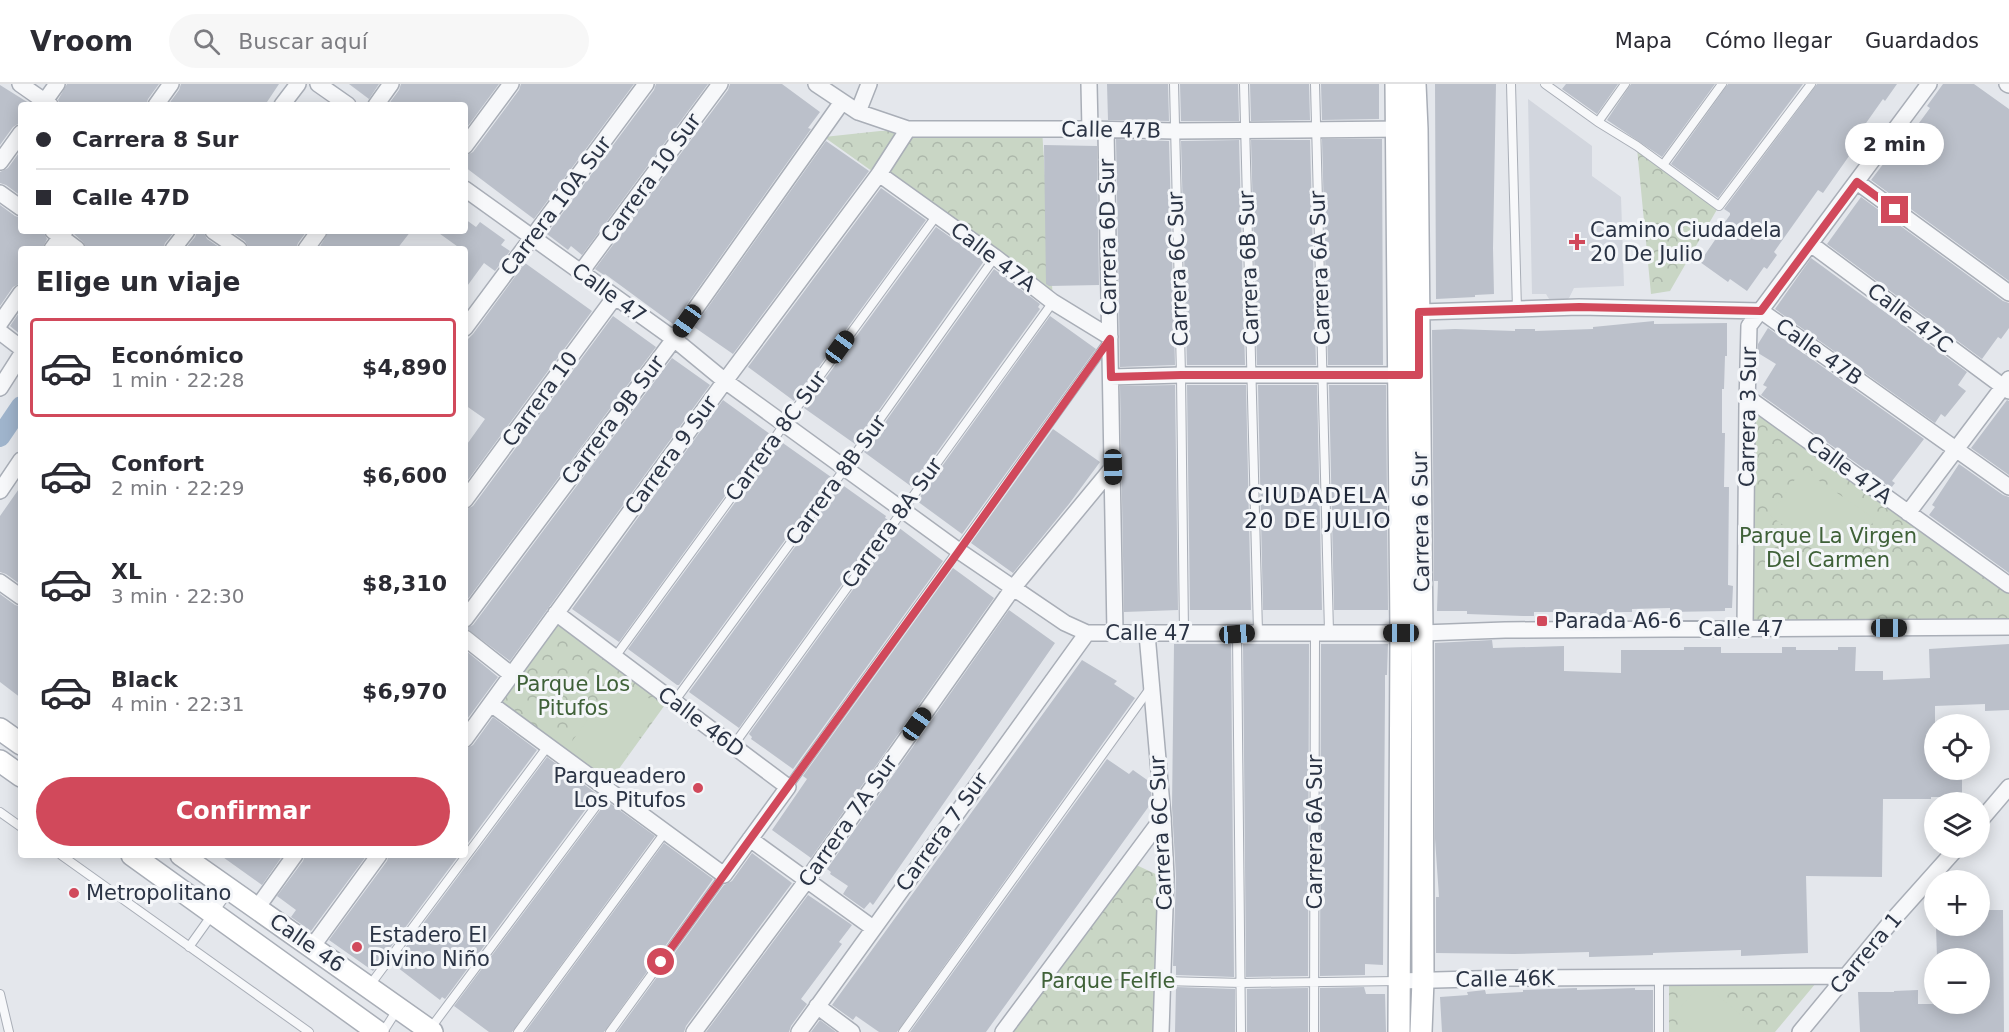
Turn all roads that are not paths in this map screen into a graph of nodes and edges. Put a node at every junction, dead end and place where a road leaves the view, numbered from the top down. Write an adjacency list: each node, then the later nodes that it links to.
1 (20, 84): 24 (street)
2 (57, 84): 25 (street)
3 (171, 84): 26 (street)
4 (298, 84): 27 (street)
5 (318, 84): 28 (street)
6 (391, 84): 29 (street)
7 (511, 84): 41 (street)
8 (646, 84): 53 (street, Carrera 10A Sur)
9 (720, 84): 59 (street, Carrera 10 Sur)
10 (816, 84): 30 (street, Calle 47B)
11 (869, 84): 31 (street)
12 (1089, 84): 34 (street, Carrera 6D Sur)
13 (1174, 84): 39 (lane, Carrera 6C Sur)
14 (1244, 84): 38 (lane, Carrera 6B Sur)
15 (1315, 84): 35 (lane, Carrera 6A Sur)
16 (1396, 84): 36 (street, Carrera 6 Sur)
17 (1415, 84): 36 (street, Carrera 6 Sur)
18 (1512, 84): 64 (lane)
19 (1545, 84): 32 (lane)
20 (1625, 84): 32 (lane)
21 (1722, 84): 43 (lane)
22 (1811, 84): 43 (lane)
23 (1929, 84): 45 (street, Carrera 3 Sur)
24 (43, 102)
25 (47, 102)
26 (158, 102)
27 (284, 102)
28 (344, 102)
29 (378, 102)
30 (842, 102): 31 (street, Calle 47B); 71 (street, Carrera 9B Sur)
31 (858, 112): 33 (street, Calle 47B)
32 (1598, 122): 43 (lane)
33 (908, 129): 34 (street, Calle 47B); 44 (street, Carrera 9 Sur)
34 (1090, 129): 37 (street, Calle 47B)
35 (1316, 129): 36 (street, Calle 47B); 38 (street, Calle 47B); 75 (lane, Carrera 6A Sur)
36 (1407, 129): 66 (street, Carrera 6 Sur); 76 (street, Carrera 6 Sur)
37 (1106, 130): 39 (street, Calle 47B); 70 (street, Carrera 6D Sur)
38 (1245, 130): 39 (street, Calle 47B); 77 (lane, Carrera 6B Sur)
39 (1174, 131): 74 (lane, Carrera 6C Sur)
40 (18, 137): 42 (street)
41 (468, 142)
42 (0, 162)
43 (1664, 165)
44 (879, 174): 49 (street, Calle 47A); 79 (street, Carrera 9 Sur)
45 (1857, 182): 54 (street, Carrera 3 Sur); 60 (street)
46 (468, 191): 53 (street, Calle 47)
47 (0, 193): 48 (street)
48 (18, 206)
49 (937, 215): 58 (street, Calle 47A); 83 (lane, Carrera 8C Sur)
50 (185, 234): 56 (street)
51 (217, 234): 57 (street)
52 (58, 237): 55 (street)
53 (533, 237): 59 (street, Calle 47); 68 (street, Carrera 10A Sur)
54 (1812, 244): 65 (street, Carrera 3 Sur); 80 (street, Calle 47C)
55 (72, 246)
56 (175, 246)
57 (235, 246)
58 (995, 257): 63 (street, Calle 47A); 85 (lane, Carrera 8B Sur)
59 (581, 272): 62 (street, Calle 47)
60 (2009, 293)
61 (18, 297): 67 (street)
62 (614, 298): 71 (street, Calle 47); 90 (street, Carrera 10)
63 (1053, 302): 70 (street, Calle 47A); 91 (lane, Carrera 8A Sur)
64 (1517, 310): 65 (street, Calle 47B); 66 (street, Calle 47B)
65 (1761, 311): 82 (street, Carrera 3 Sur); 84 (street, Calle 47B)
66 (1419, 312): 76 (street, Carrera 6 Sur)
67 (0, 323)
68 (468, 324)
69 (0, 332): 72 (street)
70 (1110, 338): 78 (street, Carrera 6D Sur); 93 (lane)
71 (674, 339): 79 (street, Calle 47); 99 (street, Carrera 9B Sur)
72 (18, 346)
73 (18, 360): 81 (street)
74 (1181, 375): 77 (street); 78 (street); 106 (lane, Carrera 6C Sur)
75 (1323, 375): 76 (street); 77 (street); 104 (lane, Carrera 6A Sur)
76 (1409, 375): 107 (street, Carrera 6 Sur); 108 (street, Carrera 6 Sur)
77 (1252, 376): 103 (lane, Carrera 6B Sur)
78 (1111, 377): 86 (street, Carrera 6D Sur)
79 (725, 381): 83 (street, Calle 47); 98 (street, Carrera 9 Sur)
80 (2007, 385): 84 (street)
81 (0, 388)
82 (1747, 397): 92 (street, Calle 47A); 101 (street, Carrera 3 Sur)
83 (785, 423): 85 (street, Calle 47); 112 (lane, Carrera 8C Sur)
84 (1957, 449): 88 (street, Calle 47B); 92 (street)
85 (846, 467): 91 (street, Calle 47); 115 (lane, Carrera 8B Sur)
86 (1113, 467): 96 (street, Carrera 7A Sur); 102 (street, Carrera 6D Sur)
87 (15, 481): 89 (street)
88 (2009, 487)
89 (0, 491)
90 (468, 496)
91 (902, 509): 93 (street, Calle 47); 121 (lane, Carrera 8A Sur)
92 (1908, 513): 95 (street, Calle 47A)
93 (959, 551): 96 (street, Calle 47); 124 (lane)
94 (0, 582): 97 (street)
95 (2009, 585)
96 (1013, 588): 105 (street, Calle 47); 142 (street, Carrera 7A Sur)
97 (18, 595)
98 (556, 614): 112 (street, Calle 46D); 113 (street, Carrera 9 Sur)
99 (468, 615)
100 (2009, 627): 101 (street, Calle 47)
101 (1745, 629): 108 (street, Calle 47)
102 (1115, 632): 105 (street, Calle 47); 109 (street, Calle 47)
103 (1258, 632): 104 (street, Calle 47); 110 (street, Calle 47)
104 (1322, 632): 107 (street, Calle 47); 154 (lane, Carrera 6A Sur)
105 (1086, 633): 146 (street, Carrera 7 Sur)
106 (1184, 633): 109 (street, Calle 47); 110 (street, Calle 47)
107 (1401, 633): 108 (street, Calle 47); 153 (street, Carrera 6 Sur)
108 (1422, 633): 151 (street, Carrera 6 Sur)
109 (1147, 634): 114 (street, Carrera 6C Sur)
110 (1237, 634): 155 (lane)
111 (468, 640): 113 (street)
112 (614, 657): 115 (street, Calle 46D)
113 (512, 675): 116 (street, Carrera 9 Sur)
114 (1151, 686): 129 (street, Carrera 6C Sur); 169 (lane)
115 (674, 702): 121 (street, Calle 46D)
116 (491, 704): 118 (street, Carrera 9 Sur); 120 (street)
117 (0, 729): 119 (street)
118 (468, 735)
119 (18, 742)
120 (548, 746): 126 (street); 133 (lane)
121 (733, 746): 124 (street, Calle 46D)
122 (0, 760): 123 (street)
123 (18, 774)
124 (788, 787): 132 (street)
125 (2009, 787): 127 (street)
126 (608, 790): 131 (street); 159 (lane)
127 (1990, 809)
128 (0, 812): 130 (lane)
129 (1163, 817): 152 (street, Carrera 6C Sur); 170 (street)
130 (18, 824)
131 (666, 831): 141 (street); 164 (lane)
132 (750, 839): 141 (street); 142 (street)
133 (468, 853)
134 (65, 858): 148 (lane)
135 (136, 858): 145 (street, Calle 46)
136 (193, 858): 143 (street, Calle 46)
137 (293, 858): 144 (street)
138 (377, 858): 147 (street)
139 (464, 858): 156 (lane)
140 (1948, 858): 149 (street, Carrera 1)
141 (724, 875): 165 (lane)
142 (807, 880): 146 (street); 166 (street, Carrera 7A Sur)
143 (230, 889): 144 (street, Calle 46); 145 (lane)
144 (257, 908): 147 (street, Calle 46)
145 (213, 913): 148 (lane); 162 (street, Calle 46)
146 (873, 928): 158 (street, Carrera 7 Sur)
147 (312, 946): 156 (street, Calle 46)
148 (189, 947): 161 (lane)
149 (1847, 976): 150 (street, Calle 46K); 177 (street, Carrera 1)
150 (1659, 977): 151 (street, Calle 46K); 176 (lane)
151 (1423, 980): 153 (street, Calle 46K); 175 (street, Carrera 6 Sur)
152 (1163, 981): 155 (lane, Calle 46K); 171 (street, Carrera 6C Sur)
153 (1399, 981): 154 (lane, Calle 46K); 174 (street, Carrera 6 Sur)
154 (1315, 982): 155 (lane, Calle 46K); 173 (lane, Carrera 6A Sur)
155 (1242, 983): 172 (lane)
156 (368, 987): 159 (street, Calle 46)
157 (0, 994): 160 (lane)
158 (817, 1006): 167 (street, Carrera 7 Sur); 168 (street)
159 (416, 1023): 163 (lane)
160 (9, 1032)
161 (309, 1032)
162 (378, 1032)
163 (383, 1032)
164 (518, 1032)
165 (610, 1032)
166 (694, 1032)
167 (799, 1032)
168 (852, 1032)
169 (903, 1032)
170 (1003, 1032)
171 (1161, 1032)
172 (1241, 1032)
173 (1314, 1032)
174 (1399, 1032)
175 (1421, 1032)
176 (1659, 1032)
177 (1800, 1032)

